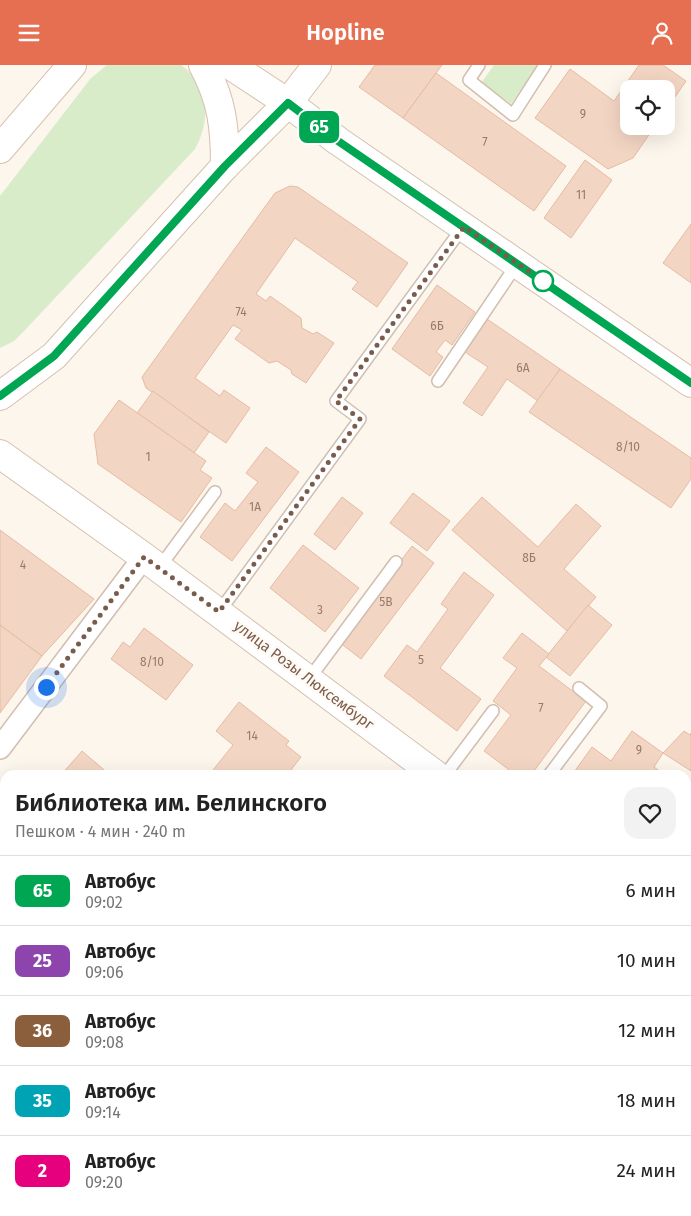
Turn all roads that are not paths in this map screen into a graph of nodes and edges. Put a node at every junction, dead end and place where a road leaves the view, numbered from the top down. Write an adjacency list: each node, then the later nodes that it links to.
1 (203, 65): 10 (main road)
2 (230, 65): 7 (main road)
3 (317, 65): 7 (main road)
4 (479, 65): 5 (lane)
5 (545, 65)
6 (68, 69): 8 (main road); 9 (main road)
7 (288, 103): 10 (main road); 11 (main road)
8 (0, 121)
9 (0, 149)
10 (225, 166): 13 (main road)
11 (464, 227): 12 (main road); 22 (lane)
12 (517, 264): 15 (lane); 16 (main road)
13 (54, 356): 14 (main road); 17 (main road)
14 (0, 376)
15 (438, 381)
16 (691, 383)
17 (0, 396)
18 (0, 454): 20 (main road, улица Розы Люксембург)
19 (215, 492): 20 (lane)
20 (152, 562): 22 (main road, улица Розы Люксембург); 26 (street)
21 (396, 562): 23 (lane)
22 (219, 612): 23 (main road, улица Розы Люксембург)
23 (309, 679): 27 (main road, улица Розы Люксембург)
24 (579, 688): 29 (lane)
25 (493, 711): 28 (lane)
26 (0, 748)
27 (431, 770)
28 (440, 770)
29 (552, 770)

